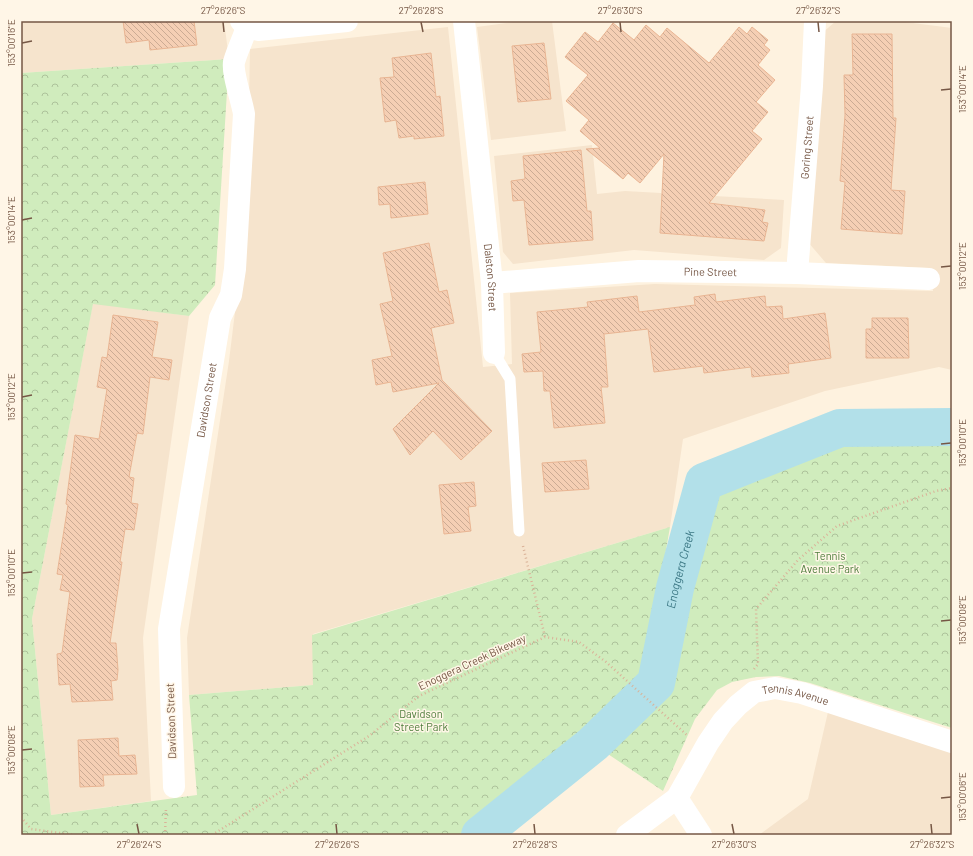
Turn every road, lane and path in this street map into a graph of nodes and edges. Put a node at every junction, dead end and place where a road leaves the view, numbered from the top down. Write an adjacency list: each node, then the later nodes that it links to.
1 (347, 21): 4 (street)
2 (464, 21): 7 (street, Dalston Street)
3 (815, 21): 5 (street, Goring Street)
4 (244, 24): 15 (street, Davidson Street)
5 (797, 273): 6 (street, Pine Street); 7 (street, Pine Street)
6 (929, 279)
7 (492, 282): 8 (street, Dalston Street)
8 (494, 353): 10 (lane, Dalston Street)
9 (952, 488): 12 (path)
10 (519, 531): 11 (path)
11 (545, 637): 13 (path); 20 (path, Enoggera Creek Bikeway)
12 (753, 670)
13 (692, 740)
14 (952, 742): 16 (street, Tennis Avenue)
15 (174, 787): 19 (path)
16 (677, 798): 21 (street, Tennis Avenue); 22 (street)
17 (21, 817): 18 (path)
18 (75, 835)
19 (166, 835)
20 (212, 835)
21 (628, 835)
22 (701, 835)

